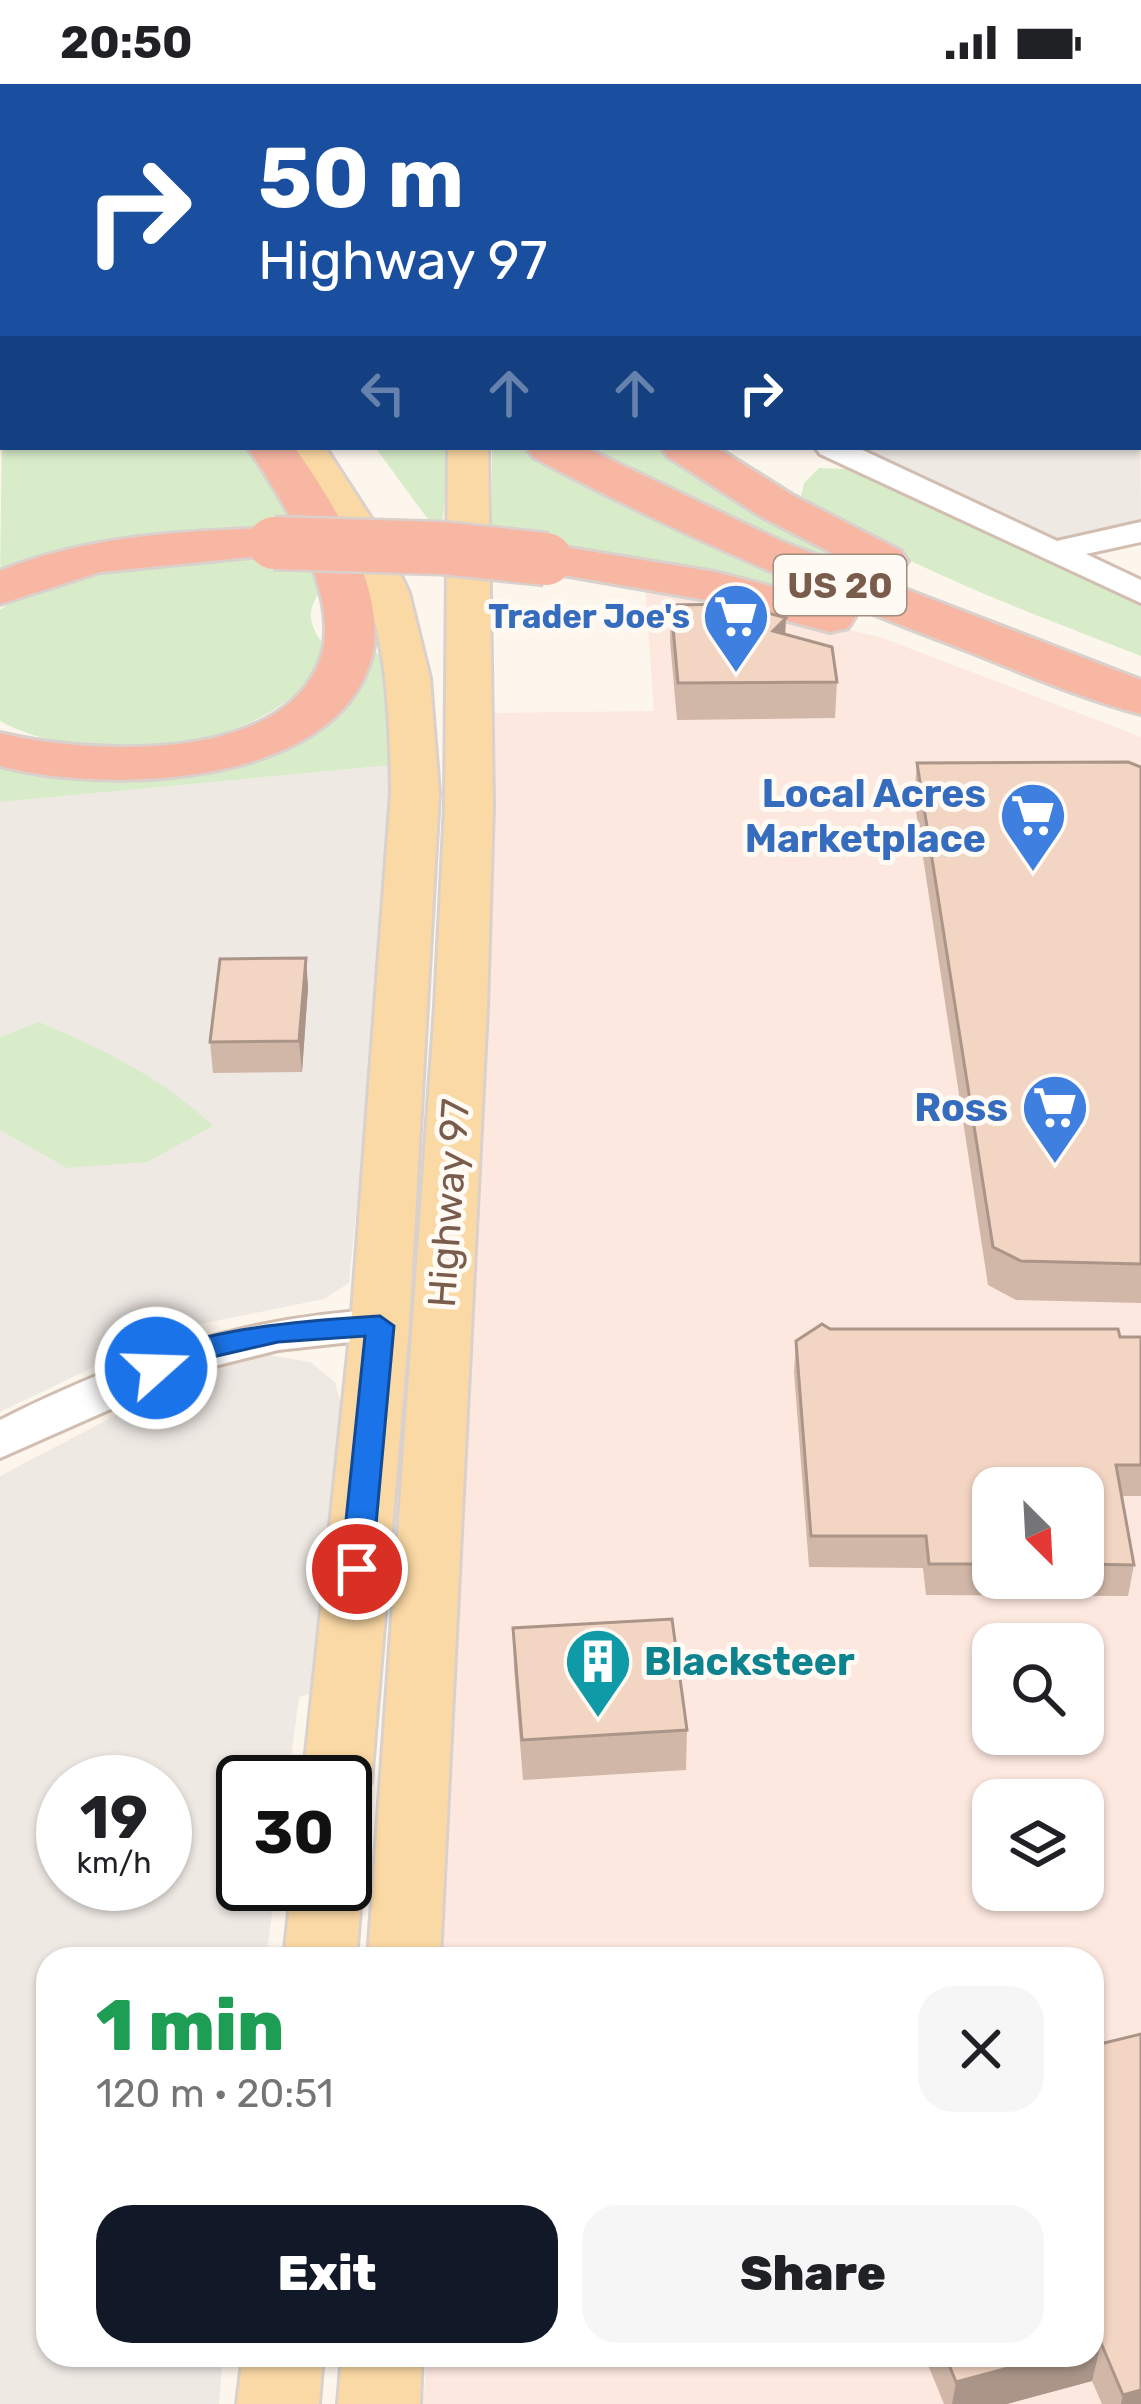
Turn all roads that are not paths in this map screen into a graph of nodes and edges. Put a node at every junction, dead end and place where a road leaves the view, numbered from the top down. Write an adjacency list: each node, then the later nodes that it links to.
1 (272, 450): 16 (highway)
2 (295, 450): 8 (highway)
3 (307, 450): 8 (main road)
4 (468, 450): 17 (main road, Highway 97)
5 (555, 450): 14 (highway, US 20)
6 (688, 450): 13 (highway, US 20)
7 (837, 450): 10 (street)
8 (332, 492): 17 (main road)
9 (1141, 532): 10 (street)
10 (1052, 552): 12 (street)
11 (0, 590): 15 (highway, bridge)
12 (1141, 593)
13 (1141, 671)
14 (1141, 698)
15 (1141, 720)
16 (0, 749)
17 (410, 1327): 18 (street); 19 (main road, Highway 97); 22 (main road, Highway 97)
18 (0, 1441)
19 (341, 1755)
20 (324, 1911): 21 (main road)
21 (321, 1947)
22 (404, 1947)
23 (282, 2367): 25 (main road)
24 (382, 2367): 26 (main road)
25 (278, 2404)
26 (380, 2404)

